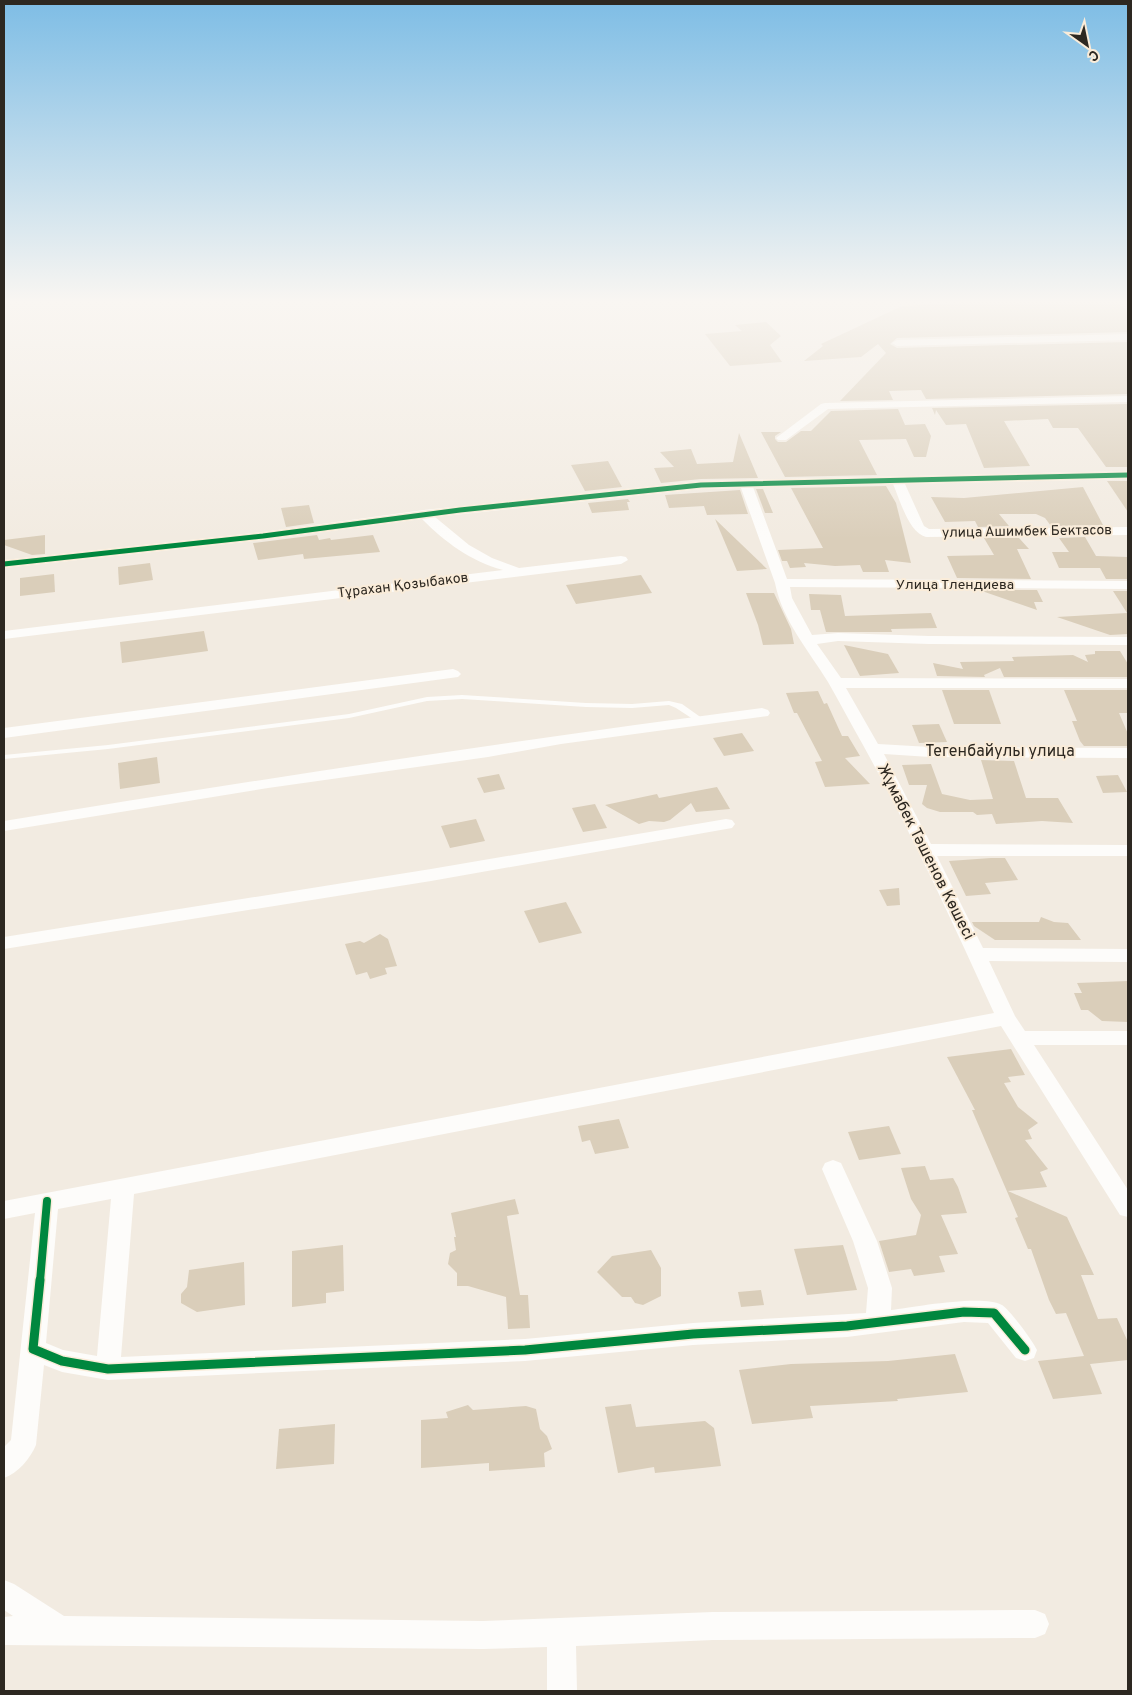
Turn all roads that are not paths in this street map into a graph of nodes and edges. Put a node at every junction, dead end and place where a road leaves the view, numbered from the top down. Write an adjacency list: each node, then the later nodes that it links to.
1 (1128, 399): 2 (street)
2 (782, 438)
3 (1128, 475): 4 (street)
4 (897, 480): 5 (street); 7 (street, улица Ашимбек Бектасов)
5 (746, 484): 6 (street); 11 (street, Жұмабек Тәшенов Көшесі)
6 (424, 514): 9 (street); 10 (street)
7 (1128, 531)
8 (622, 560): 10 (street, Тұрахан Қозыбаков)
9 (4, 564)
10 (522, 571): 13 (street, Тұрахан Қозыбаков)
11 (782, 583): 12 (street, Улица Тлендиева); 14 (street, Жұмабек Тәшенов Көшесі)
12 (1128, 585)
13 (4, 635)
14 (809, 640): 15 (street); 17 (street, Жұмабек Тәшенов Көшесі)
15 (1128, 641)
16 (453, 674): 21 (street)
17 (836, 683): 18 (street); 22 (street, Жұмабек Тәшенов Көшесі)
18 (1128, 683)
19 (762, 713): 20 (street)
20 (702, 721): 24 (lane); 26 (street)
21 (4, 733)
22 (873, 749): 23 (street, Тегенбайулы улица); 27 (street, Жұмабек Тәшенов Көшесі)
23 (1128, 753)
24 (4, 757)
25 (726, 824): 29 (street)
26 (4, 826)
27 (925, 850): 28 (street); 30 (street, Жұмабек Тәшенов Көшесі)
28 (1128, 850)
29 (4, 943)
30 (976, 954): 31 (street); 32 (street, Жұмабек Тәшенов Көшесі)
31 (1128, 955)
32 (1006, 1018): 33 (street, Жұмабек Тәшенов Көшесі); 36 (street)
33 (1020, 1038): 34 (street); 38 (street, Жұмабек Тәшенов Көшесі)
34 (1128, 1038)
35 (833, 1169): 40 (street)
36 (124, 1188): 37 (street); 43 (street)
37 (47, 1201): 39 (street); 41 (street)
38 (1128, 1208)
39 (4, 1210)
40 (878, 1322): 42 (street); 43 (street)
41 (33, 1349): 43 (street); 44 (street)
42 (1025, 1350)
43 (108, 1369)
44 (4, 1466)
45 (4, 1594): 47 (street)
46 (1035, 1624): 49 (street)
47 (60, 1630): 48 (street); 49 (street)
48 (4, 1631)
49 (561, 1631): 50 (street)
50 (562, 1691)

